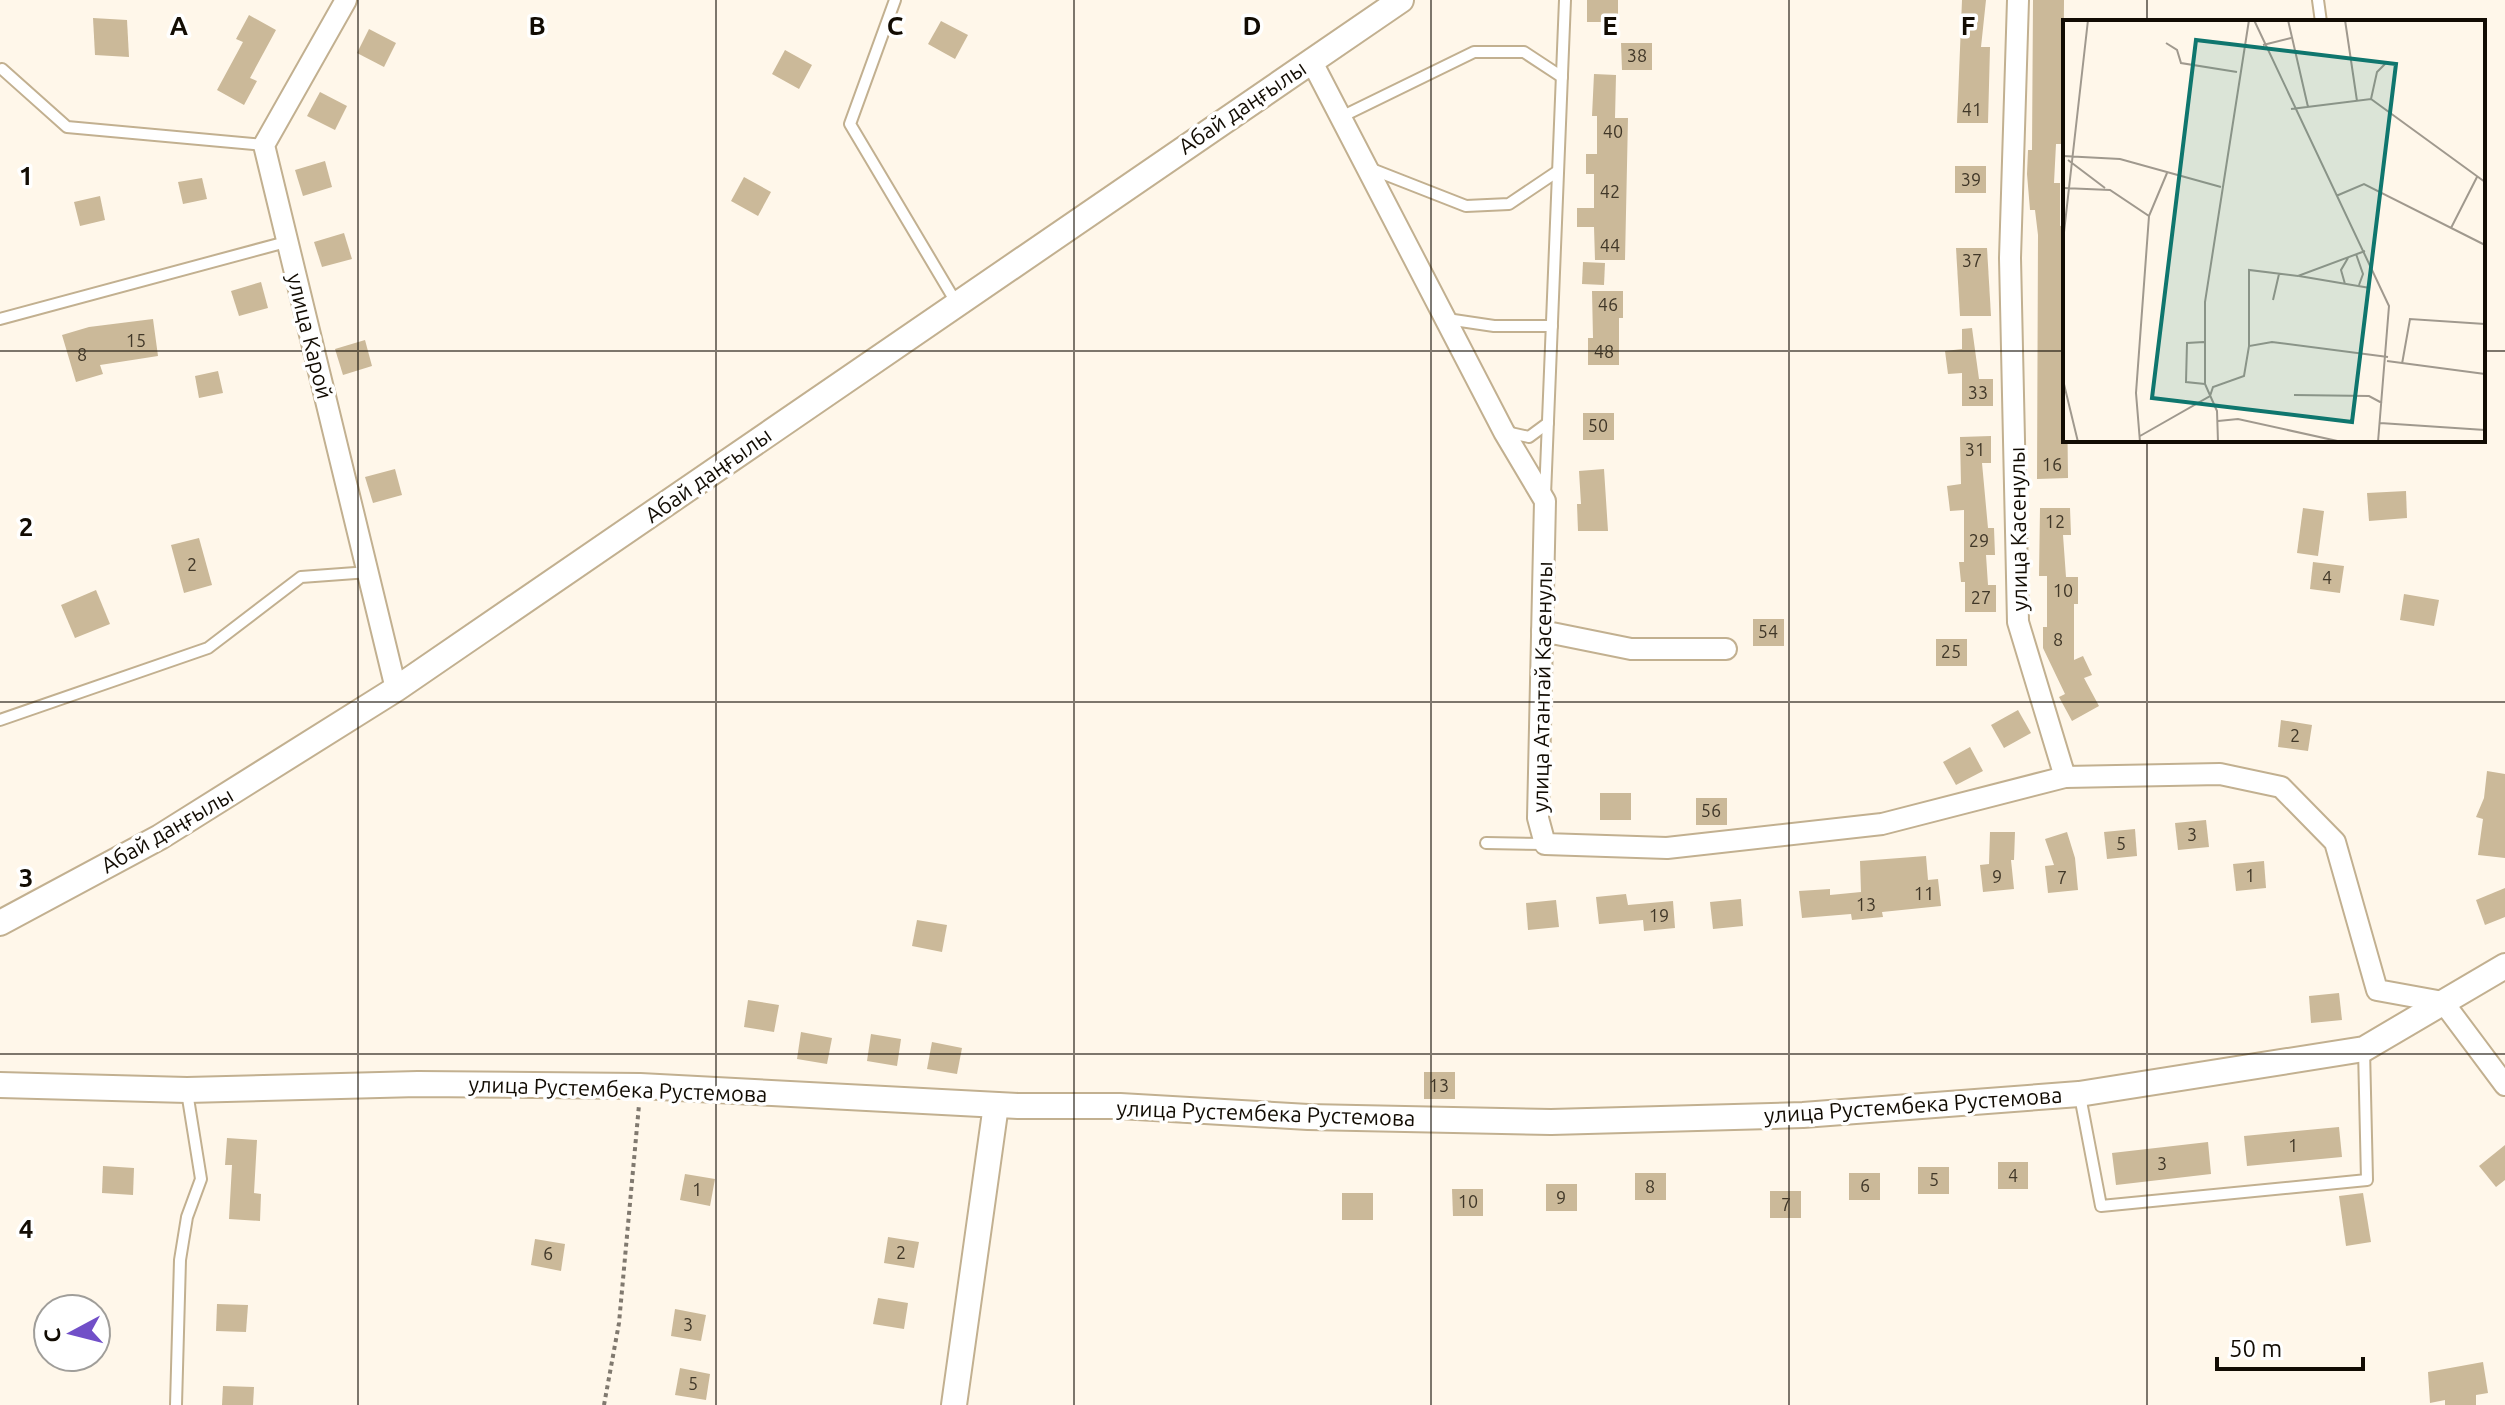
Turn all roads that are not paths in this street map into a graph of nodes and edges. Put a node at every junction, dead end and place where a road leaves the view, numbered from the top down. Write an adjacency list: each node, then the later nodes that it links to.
1 (346, 0): 12 (street)
2 (895, 0): 16 (lane)
3 (1401, 0): 8 (street, Абай даңғылы)
4 (1565, 0): 10 (lane)
5 (2018, 0): 28 (street, улица Касенулы)
6 (2318, 0): 7 (lane)
7 (2321, 20)
8 (1311, 60): 11 (street); 16 (street, Абай даңғылы)
9 (2, 69): 12 (lane)
10 (1562, 77): 11 (lane); 14 (lane)
11 (1341, 117): 13 (street)
12 (264, 145): 15 (street, улица Карой)
13 (1367, 168): 14 (lane); 17 (street)
14 (1558, 171): 19 (lane)
15 (286, 242): 18 (lane); 23 (street, улица Карой)
16 (957, 304): 26 (street, Абай даңғылы)
17 (1445, 318): 19 (lane); 21 (street)
18 (0, 319)
19 (1552, 326): 20 (lane)
20 (1548, 423): 21 (lane); 22 (lane)
21 (1504, 432): 22 (street)
22 (1545, 501): 24 (street, улица Атантай Касенулы)
23 (369, 572): 26 (street, улица Карой); 27 (lane)
24 (1542, 631): 25 (street); 30 (street, улица Атантай Касенулы)
25 (1726, 649)
26 (396, 689): 31 (street, Абай даңғылы)
27 (0, 720)
28 (2065, 777): 30 (street, улица Атантай Касенулы); 33 (street)
29 (1486, 843): 30 (lane)
30 (1545, 844)
31 (0, 923)
32 (2505, 966): 33 (street, улица Рустембека Рустемова)
33 (2443, 1002): 34 (street, улица Рустембека Рустемова); 36 (street)
34 (2364, 1049): 38 (street, улица Рустембека Рустемова); 38 (lane)
35 (0, 1085): 37 (street, улица Рустембека Рустемова)
36 (2505, 1085)
37 (187, 1090): 39 (street, улица Рустембека Рустемова); 40 (lane)
38 (2079, 1094): 39 (street, улица Рустембека Рустемова)
39 (996, 1105): 41 (street)
40 (176, 1405)
41 (954, 1405)

